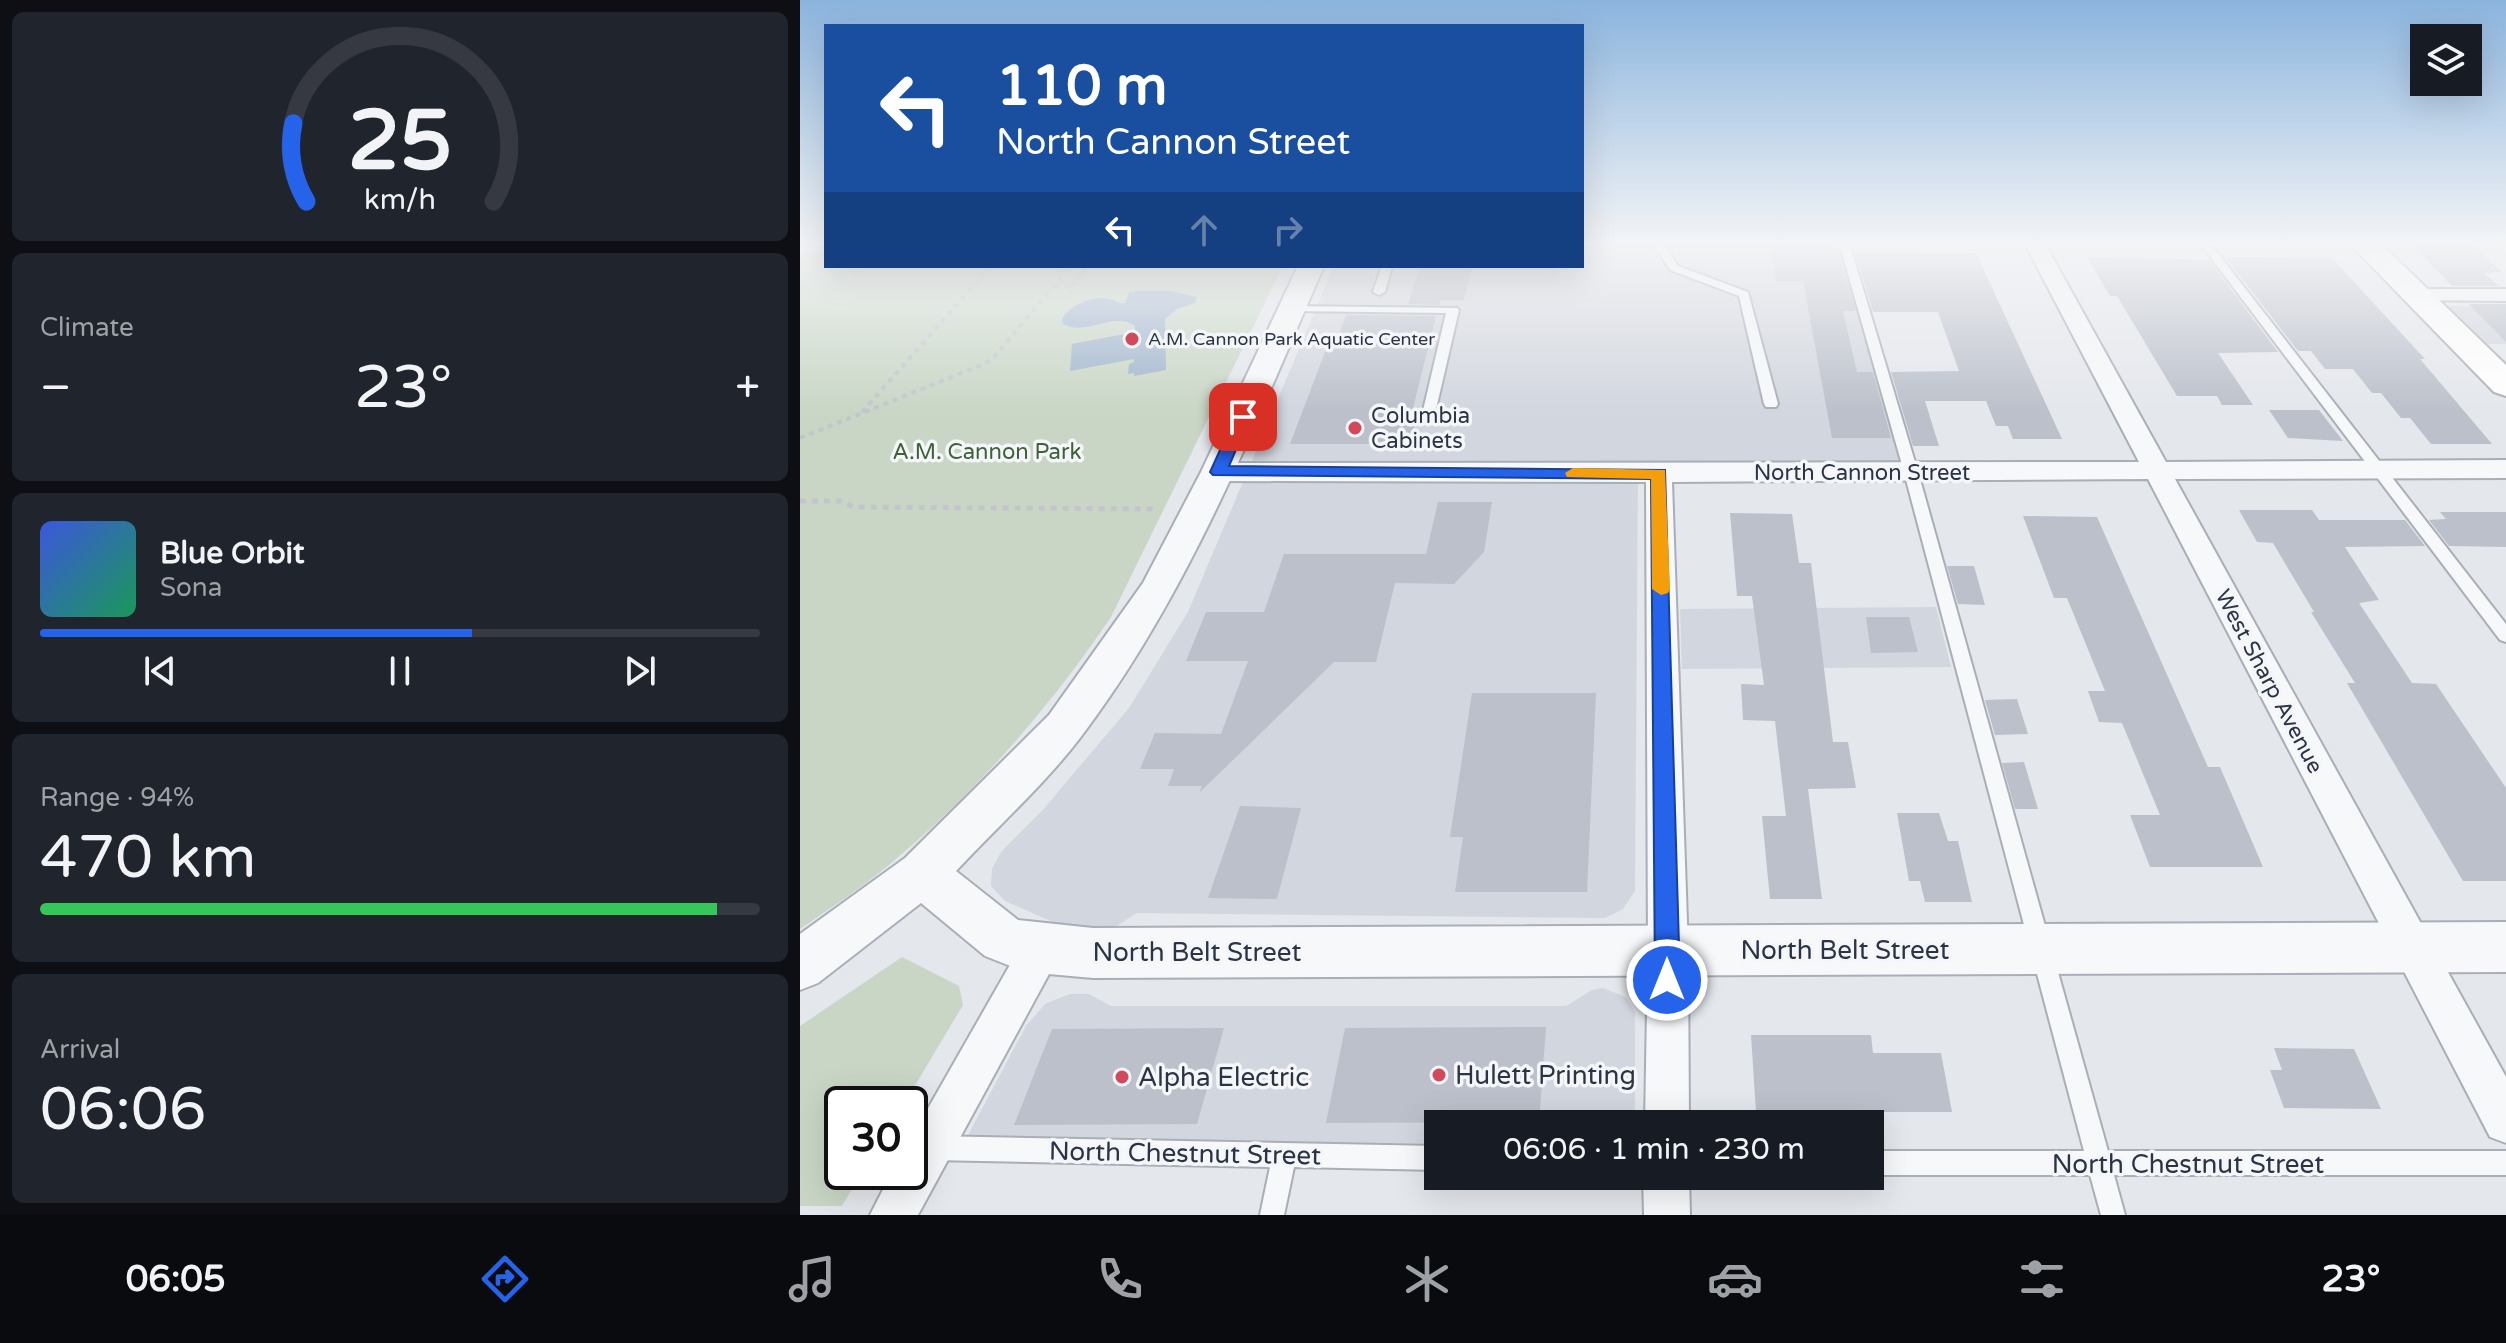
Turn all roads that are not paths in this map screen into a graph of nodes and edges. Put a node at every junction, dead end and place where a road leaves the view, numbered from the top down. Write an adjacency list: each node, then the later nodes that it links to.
1 (1297, 299): 7 (street)
2 (1745, 299): 9 (lane)
3 (1861, 299): 15 (lane)
4 (2065, 299): 11 (street, West Sharp Avenue)
5 (2247, 299): 12 (lane)
6 (2421, 299): 8 (main road)
7 (1292, 309): 10 (lane); 14 (street)
8 (2506, 385)
9 (1771, 404)
10 (1428, 419)
11 (2157, 469): 12 (street, North Cannon Street); 15 (street, North Cannon Street); 19 (street, West Sharp Avenue)
12 (2378, 469): 13 (street, North Cannon Street); 17 (lane)
13 (2506, 469)
14 (1218, 472): 16 (street, North Cannon Street); 18 (street)
15 (1911, 472): 16 (street, North Cannon Street); 22 (lane)
16 (1659, 473): 23 (street)
17 (2506, 636)
18 (922, 874): 21 (street, North Belt Street); 24 (street)
19 (2413, 946): 20 (street, North Belt Street); 22 (street, North Belt Street); 26 (street, West Sharp Avenue)
20 (2506, 947)
21 (1041, 949): 23 (street, North Belt Street); 27 (street)
22 (2041, 949): 23 (street, North Belt Street); 32 (lane)
23 (1668, 951): 25 (street)
24 (800, 965)
25 (1667, 1110)
26 (2506, 1121)
27 (931, 1148): 28 (lane, North Chestnut Street); 34 (street)
28 (1285, 1155): 29 (lane, North Chestnut Street); 35 (lane)
29 (1424, 1158)
30 (1884, 1163): 32 (lane, North Chestnut Street)
31 (2506, 1163): 32 (lane, North Chestnut Street)
32 (2100, 1165): 37 (lane)
33 (1666, 1190): 36 (street)
34 (893, 1215)
35 (1272, 1215)
36 (1667, 1215)
37 (2113, 1215)

